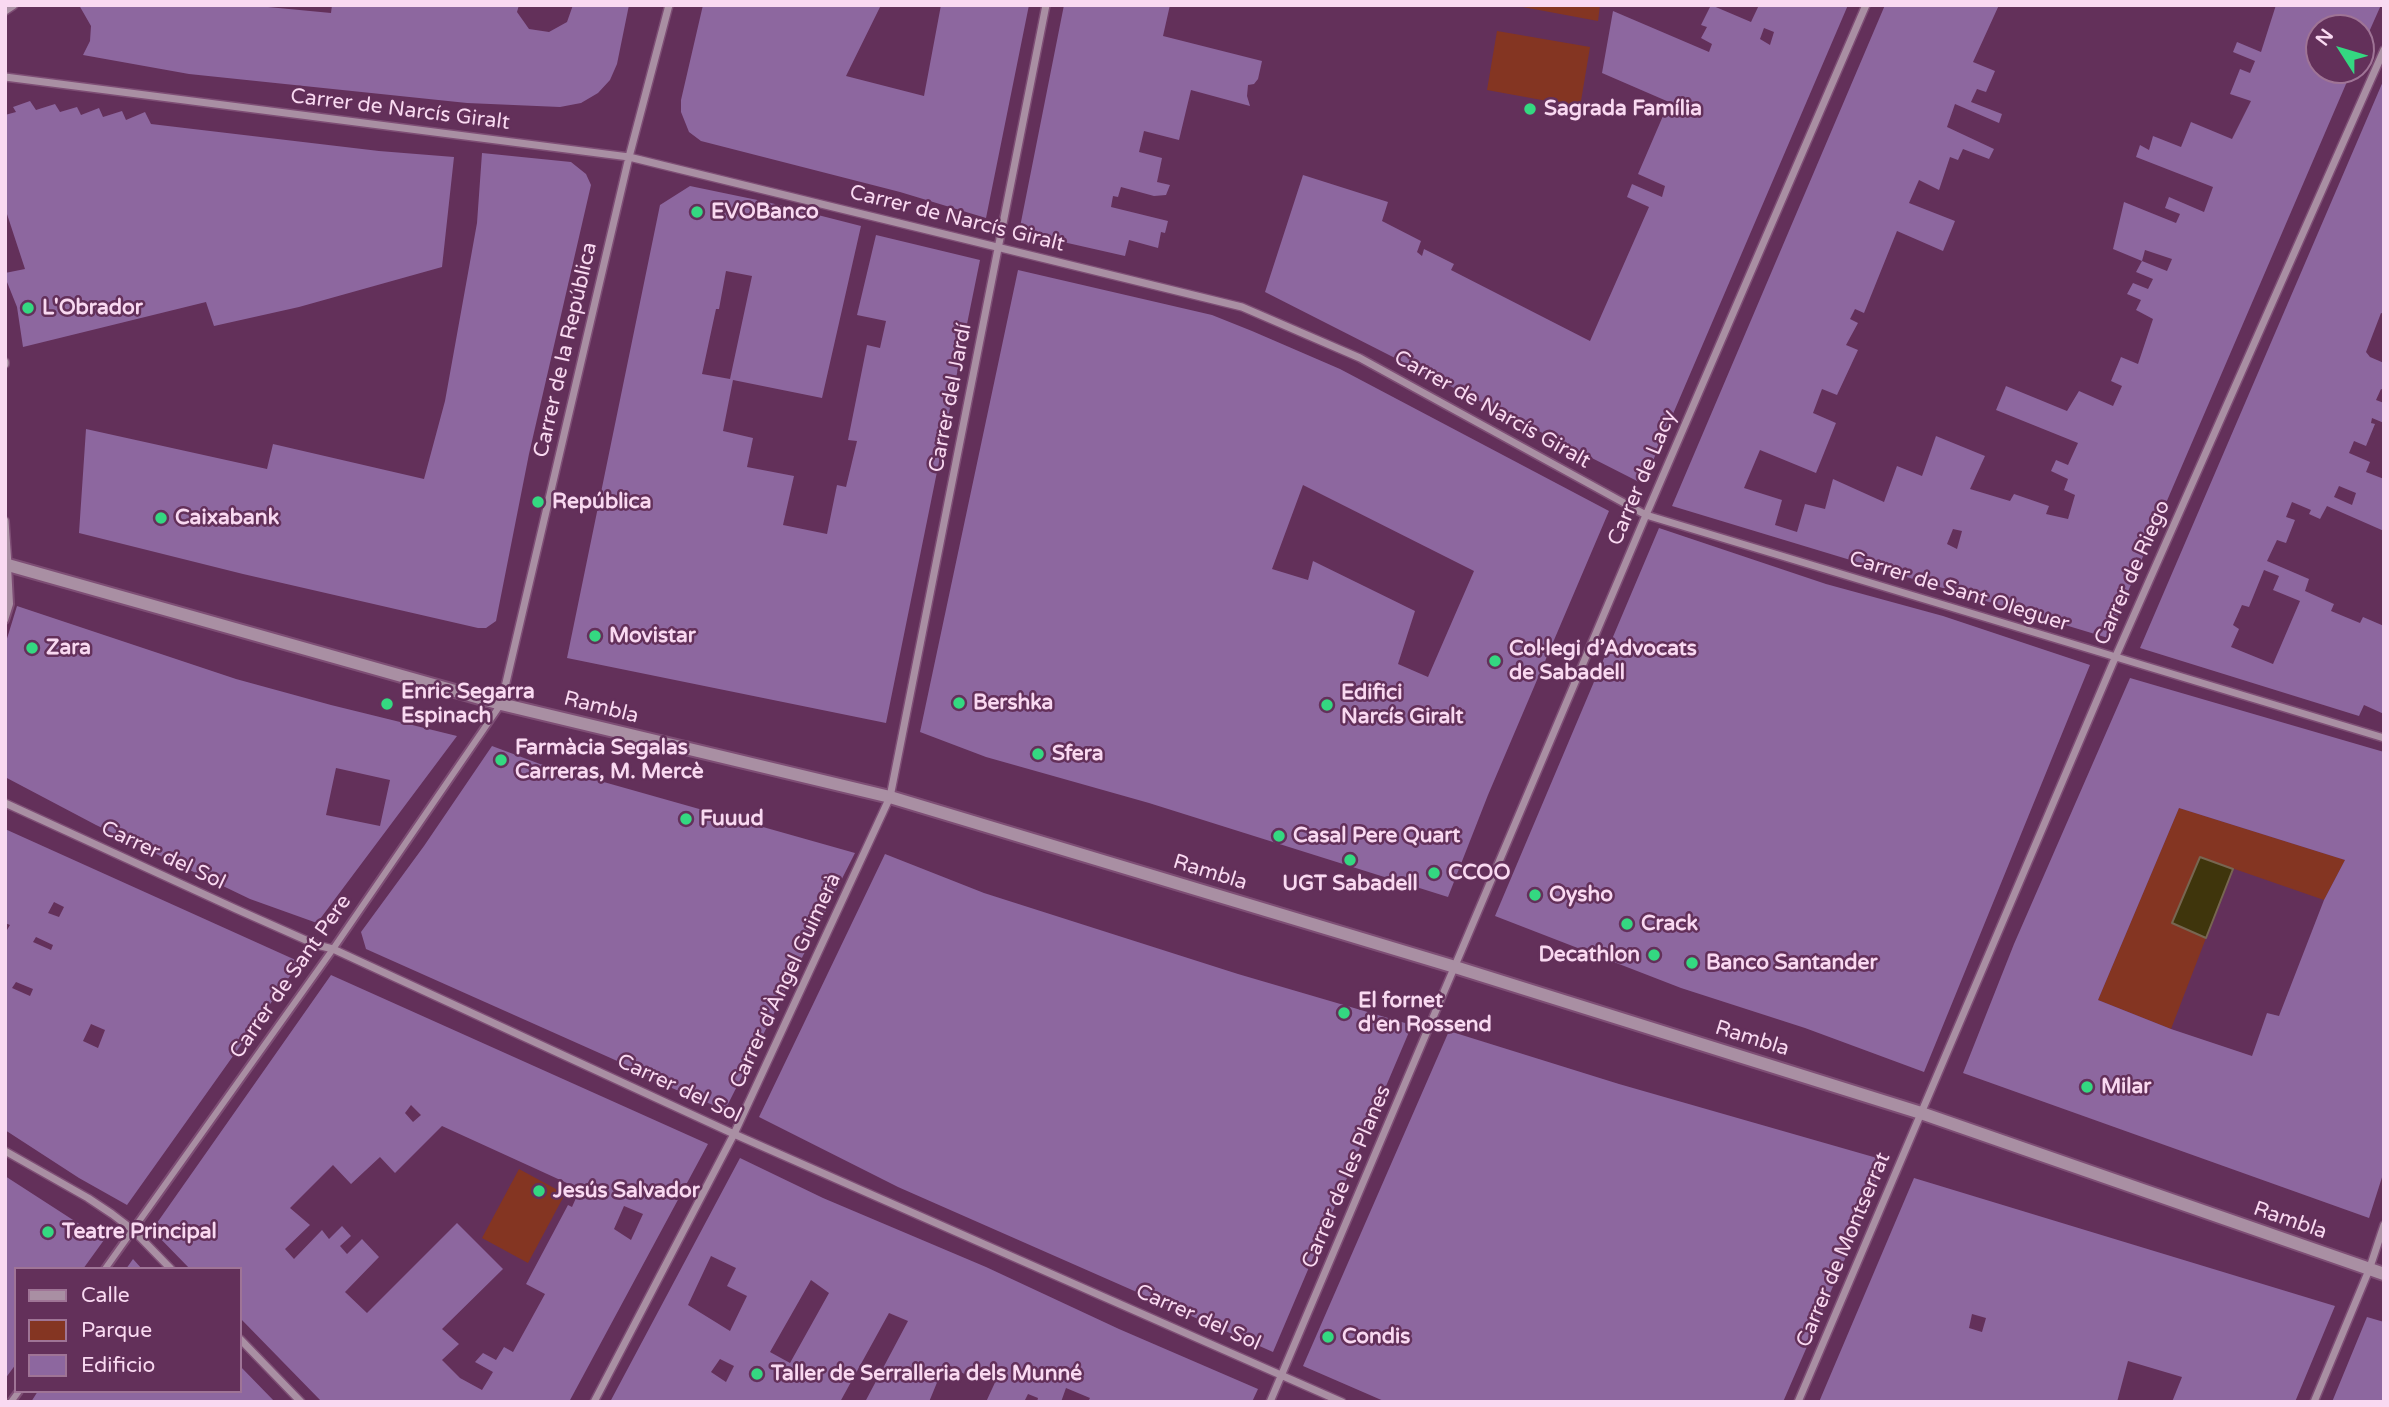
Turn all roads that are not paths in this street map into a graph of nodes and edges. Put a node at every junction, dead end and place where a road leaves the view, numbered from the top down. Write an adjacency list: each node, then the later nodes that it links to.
1 (14, 5): 5 (street)
2 (669, 5): 8 (street, Carrer de la República)
3 (1046, 5): 9 (street, Carrer del Jardí)
4 (1866, 5): 10 (street, Carrer de Lacy)
5 (5, 11)
6 (2384, 50): 15 (street, Carrer de Riego)
7 (5, 77): 8 (street, Carrer de Narcís Giralt)
8 (629, 157): 9 (street, Carrer de Narcís Giralt); 16 (street, Carrer de la República)
9 (999, 247): 10 (street, Carrer de Narcís Giralt); 18 (street, Carrer del Jardí)
10 (1646, 515): 15 (street, Carrer de Sant Oleguer); 21 (street, Carrer de Lacy)
11 (5, 521): 12 (street)
12 (7, 565): 13 (street); 16 (street, Rambla)
13 (8, 603): 14 (street)
14 (5, 620)
15 (2115, 658): 17 (street, Carrer de Sant Oleguer); 22 (street, Carrer de Riego)
16 (501, 704): 18 (street, Rambla); 20 (street, Carrer de Sant Pere)
17 (2384, 738)
18 (890, 797): 21 (street, Rambla); 23 (street, Carrer d'Àngel Guimerà)
19 (5, 803): 20 (street, Carrer del Sol)
20 (334, 949): 23 (street, Carrer del Sol); 26 (street, Carrer de Sant Pere)
21 (1455, 967): 22 (street, Rambla); 32 (street, Carrer de les Planes)
22 (1921, 1113): 29 (street, Rambla); 37 (street, Carrer de Montserrat)
23 (734, 1134): 32 (street, Carrer del Sol); 34 (street, Carrer d'Àngel Guimerà)
24 (5, 1151): 26 (street)
25 (2384, 1225): 29 (street)
26 (133, 1230): 27 (street, Carrer de Sant Pere); 28 (street)
27 (107, 1267)
28 (169, 1267)
29 (2369, 1270): 30 (street, Rambla); 38 (street)
30 (2384, 1274)
31 (242, 1341): 33 (street)
32 (1282, 1374): 35 (street, Carrer de les Planes); 36 (street, Carrer del Sol)
33 (301, 1402)
34 (594, 1402)
35 (1270, 1402)
36 (1342, 1402)
37 (1798, 1402)
38 (2314, 1402)

